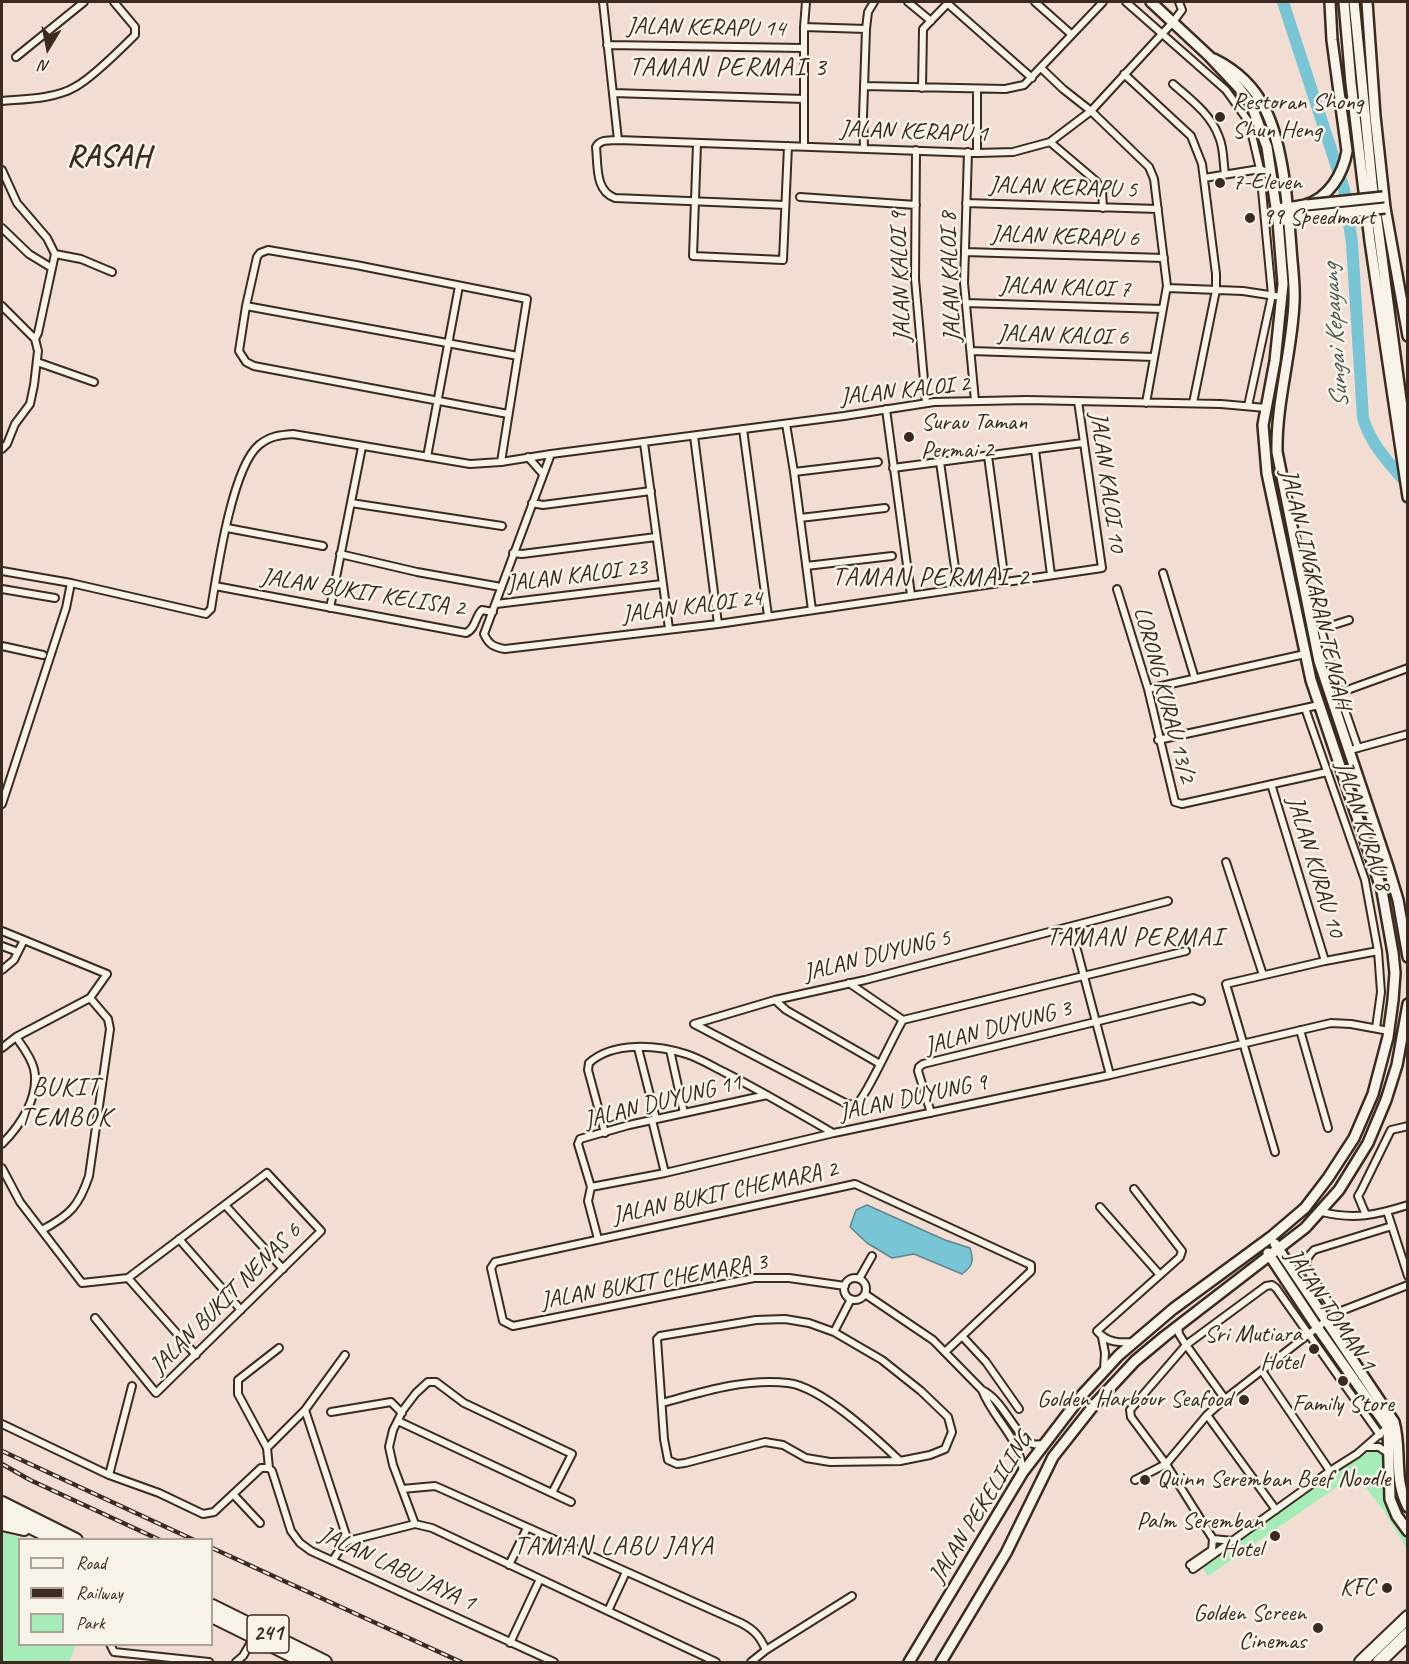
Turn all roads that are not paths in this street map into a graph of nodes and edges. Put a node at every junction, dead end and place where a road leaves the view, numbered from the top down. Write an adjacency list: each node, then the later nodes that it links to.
1 (84, 2): 27 (street)
2 (114, 2): 37 (street)
3 (603, 2): 24 (street)
4 (799, 2): 5 (street)
5 (806, 2): 20 (street)
6 (874, 2): 21 (street)
7 (908, 2): 18 (street)
8 (948, 2): 18 (street); 30 (street)
9 (1035, 2): 22 (street)
10 (1104, 2): 22 (street)
11 (1126, 2): 23 (street)
12 (1151, 2): 19 (street, JALAN LINGKARAN TENGAH)
13 (1179, 2): 19 (street)
14 (1344, 2): 109 (street)
15 (1354, 2): 109 (street)
16 (1367, 2): 54 (street)
17 (1330, 4): 59 (street)
18 (931, 21): 33 (street)
19 (1173, 22): 23 (street, JALAN KERAPU 1); 26 (street, JALAN LINGKARAN TENGAH)
20 (804, 27): 21 (street); 25 (street)
21 (866, 29): 32 (street)
22 (1071, 34): 28 (street)
23 (1162, 34): 29 (street, JALAN KERAPU 1); 48 (street)
24 (608, 45): 25 (street, JALAN KERAPU 14); 35 (street)
25 (804, 48): 36 (street)
26 (1209, 56): 51 (street, JALAN LINGKARAN TENGAH); 61 (street, JALAN LINGKARAN TENGAH)
27 (16, 57)
28 (1041, 68): 30 (street); 38 (street)
29 (1124, 74): 38 (street, JALAN KERAPU 1); 52 (street)
30 (1032, 78): 34 (street)
31 (1173, 84): 50 (street)
32 (864, 86): 33 (street); 44 (street)
33 (922, 87): 34 (street)
34 (977, 89): 47 (street)
35 (613, 93): 36 (street); 39 (street)
36 (804, 99): 43 (street)
37 (2, 101)
38 (1091, 111): 40 (street, JALAN KERAPU 1); 63 (street)
39 (618, 140): 41 (street, JALAN KERAPU 1); 55 (street, JALAN KERAPU 1)
40 (1050, 142): 47 (street, JALAN KERAPU 1); 60 (street)
41 (697, 144): 42 (street, JALAN KERAPU 1); 55 (street)
42 (788, 146): 43 (street, JALAN KERAPU 1); 57 (street)
43 (804, 146): 44 (street, JALAN KERAPU 1)
44 (864, 148): 45 (street, JALAN KERAPU 1)
45 (916, 150): 46 (street, JALAN KERAPU 1); 58 (street, JALAN KALOI 9)
46 (968, 152): 47 (street, JALAN KERAPU 1); 56 (street, JALAN KALOI 8)
47 (977, 153)
48 (1260, 169): 50 (street); 51 (street); 76 (street)
49 (2, 170): 69 (street)
50 (1225, 174): 52 (street)
51 (1271, 174): 64 (street, JALAN LINGKARAN TENGAH)
52 (1204, 178): 75 (street)
53 (800, 197): 58 (street)
54 (1383, 197): 59 (street, bridge); 62 (street, bridge)
55 (695, 201): 57 (street); 57 (street)
56 (966, 203): 60 (street, JALAN KERAPU 5); 68 (street, JALAN KALOI 8)
57 (785, 205)
58 (916, 205): 94 (street, JALAN KALOI 9)
59 (1307, 205): 61 (street)
60 (1103, 208): 63 (street, JALAN KERAPU 5)
61 (1287, 208): 64 (street); 65 (street, JALAN LINGKARAN TENGAH)
62 (1384, 208): 65 (street, bridge); 82 (street)
63 (1158, 209): 70 (street)
64 (1276, 209): 66 (street, JALAN LINGKARAN TENGAH)
65 (1288, 219): 66 (street); 88 (street, JALAN LINGKARAN TENGAH)
66 (1278, 221): 77 (street, JALAN LINGKARAN TENGAH)
67 (2, 228): 71 (street)
68 (965, 252): 70 (street, JALAN KERAPU 6); 78 (street, JALAN KALOI 8)
69 (55, 254): 71 (street); 72 (street)
70 (1164, 258): 74 (street)
71 (52, 268): 83 (street)
72 (112, 272)
73 (459, 285): 80 (street); 84 (street); 86 (street)
74 (1167, 288): 75 (street); 81 (street)
75 (1216, 290): 76 (street); 96 (street)
76 (1272, 295): 77 (street); 97 (street)
77 (1282, 297): 98 (street, JALAN LINGKARAN TENGAH)
78 (966, 303): 81 (street, JALAN KALOI 7); 85 (street, JALAN KALOI 8)
79 (2, 306): 83 (street)
80 (246, 306): 84 (street); 91 (street)
81 (1163, 309): 87 (street)
82 (1407, 336)
83 (34, 339): 89 (street)
84 (448, 344): 86 (street); 91 (street)
85 (971, 351): 87 (street, JALAN KALOI 6); 92 (street, JALAN KALOI 8)
86 (518, 356): 100 (street)
87 (1154, 357): 95 (street)
88 (1288, 358): 98 (street); 110 (street, JALAN LINGKARAN TENGAH)
89 (37, 362): 90 (street); 107 (street)
90 (94, 382)
91 (437, 401): 100 (street); 113 (street)
92 (975, 401): 93 (street, JALAN KALOI 2); 94 (street, JALAN KALOI 2)
93 (1078, 401): 95 (street, JALAN KALOI 2); 105 (street, JALAN KALOI 10)
94 (926, 403): 99 (street, JALAN KALOI 2)
95 (1146, 403): 96 (street, JALAN KALOI 2)
96 (1193, 403): 97 (street, JALAN KALOI 2)
97 (1248, 406): 98 (street, JALAN KALOI 2)
98 (1266, 408): 110 (street); 158 (street, JALAN LINGKARAN TENGAH)
99 (886, 409): 101 (street, JALAN KALOI 2); 118 (street)
100 (508, 414): 115 (street)
101 (786, 424): 102 (street, JALAN KALOI 2); 119 (street)
102 (743, 429): 103 (street, JALAN KALOI 2); 153 (street)
103 (694, 436): 104 (street, JALAN KALOI 2); 155 (street)
104 (644, 443): 111 (street, JALAN KALOI 2); 121 (street)
105 (1083, 443): 108 (street); 135 (street, JALAN KALOI 10)
106 (362, 447): 113 (street, JALAN KALOI 2); 123 (street); 128 (street, JALAN KALOI 2)
107 (2, 449)
108 (1035, 450): 112 (street); 138 (street)
109 (1405, 451): 122 (street)
110 (1277, 452): 168 (street, JALAN LINGKARAN TENGAH)
111 (551, 454): 114 (street, JALAN KALOI 2); 120 (street, JALAN KALOI 24)
112 (988, 456): 117 (street); 139 (street)
113 (427, 457): 115 (street, JALAN KALOI 2)
114 (528, 457): 115 (street, JALAN KALOI 2); 120 (street)
115 (501, 462)
116 (878, 462): 119 (street)
117 (940, 462): 118 (street); 144 (street)
118 (892, 468): 147 (street)
119 (795, 472): 126 (street)
120 (543, 474): 124 (street, JALAN KALOI 24)
121 (651, 491): 124 (street); 129 (street)
122 (1407, 497)
123 (351, 503): 127 (street); 132 (street)
124 (532, 503): 131 (street, JALAN KALOI 24)
125 (885, 508): 126 (street)
126 (800, 518): 134 (street)
127 (502, 526)
128 (227, 528): 130 (street); 142 (street, JALAN KALOI 2)
129 (656, 537): 131 (street); 141 (street)
130 (323, 546)
131 (513, 553): 143 (street, JALAN KALOI 24)
132 (340, 554): 143 (street); 150 (street)
133 (892, 556): 134 (street)
134 (806, 566): 151 (street)
135 (1102, 568): 138 (street, JALAN KALOI 24)
136 (2, 571): 140 (street)
137 (1163, 573): 161 (street)
138 (1052, 575): 139 (street, JALAN KALOI 24)
139 (1005, 582): 144 (street, JALAN KALOI 24)
140 (71, 583): 142 (street, JALAN KALOI 2); 171 (street)
141 (662, 584): 149 (street, JALAN KALOI 23); 156 (street)
142 (215, 586): 150 (street, JALAN BUKIT KELISA 2)
143 (501, 587): 149 (street, JALAN KALOI 24)
144 (958, 588): 147 (street, JALAN KALOI 24)
145 (2, 589): 148 (street)
146 (1117, 589): 162 (street, LORONG KURAU 13/2)
147 (911, 596): 151 (street, JALAN KALOI 24)
148 (55, 598)
149 (496, 604): 152 (street, JALAN KALOI 24)
150 (330, 608): 152 (street, JALAN BUKIT KELISA 2)
151 (812, 610): 153 (street, JALAN KALOI 24)
152 (493, 612): 156 (street, JALAN KALOI 24)
153 (768, 616): 155 (street, JALAN KALOI 24)
154 (1349, 620): 163 (street)
155 (718, 624): 156 (street, JALAN KALOI 24)
156 (669, 629)
157 (2, 646): 159 (street)
158 (1305, 654): 161 (street); 164 (street, JALAN LINGKARAN TENGAH)
159 (43, 655)
160 (1407, 669): 163 (street)
161 (1195, 678): 162 (street)
162 (1148, 689): 167 (street, LORONG KURAU 13/2)
163 (1339, 693): 168 (street)
164 (1319, 705): 165 (street); 195 (street, JALAN LINGKARAN TENGAH)
165 (1305, 708): 167 (street); 169 (street, JALAN KURAU 8)
166 (1407, 734): 168 (street)
167 (1158, 740): 170 (street, LORONG KURAU 13/2)
168 (1353, 749): 181 (street, JALAN LINGKARAN TENGAH)
169 (1327, 772): 170 (street); 179 (street, JALAN KURAU 8)
170 (1270, 784): 182 (street, JALAN KURAU 10)
171 (2, 804)
172 (1226, 862): 185 (street)
173 (1168, 901): 174 (street, JALAN DUYUNG 5)
174 (1071, 927): 184 (street); 186 (street, JALAN DUYUNG 5)
175 (2, 931): 176 (street)
176 (24, 940): 180 (street); 187 (street)
177 (2, 946): 180 (street)
178 (1186, 951): 184 (street)
179 (1378, 951): 182 (street); 193 (street, JALAN KURAU 8)
180 (18, 952): 183 (street)
181 (1407, 957)
182 (1325, 961): 185 (street)
183 (2, 970)
184 (1084, 975): 191 (street); 192 (street)
185 (1263, 975): 197 (street)
186 (849, 983): 188 (street, JALAN DUYUNG 5); 191 (street)
187 (90, 998): 196 (street); 224 (street)
188 (775, 1000): 201 (street); 201 (street, JALAN DUYUNG 5)
189 (1201, 1001): 192 (street)
190 (1407, 1004): 221 (street)
191 (903, 1020): 201 (street)
192 (1096, 1021): 202 (street); 205 (street, JALAN DUYUNG 3)
193 (1376, 1028): 194 (street, JALAN DUYUNG 9); 195 (street, JALAN DUYUNG 9)
194 (1300, 1030): 197 (street, JALAN DUYUNG 9); 208 (street)
195 (1389, 1031): 225 (street, JALAN LINGKARAN TENGAH)
196 (16, 1037): 198 (street); 211 (street)
197 (1242, 1044): 202 (street, JALAN DUYUNG 9); 212 (street)
198 (2, 1048)
199 (638, 1048): 200 (street); 206 (street); 209 (street)
200 (670, 1050): 203 (street); 204 (street)
201 (880, 1064)
202 (1110, 1075): 205 (street, JALAN DUYUNG 9)
203 (768, 1095): 204 (street, JALAN DUYUNG 11); 210 (street)
204 (684, 1113): 206 (street, JALAN DUYUNG 11)
205 (931, 1113): 210 (street, JALAN DUYUNG 9)
206 (654, 1120): 209 (street, JALAN DUYUNG 11); 214 (street)
207 (1407, 1126): 222 (street)
208 (1328, 1128)
209 (605, 1133): 215 (street, JALAN DUYUNG 11)
210 (834, 1133): 214 (street, JALAN DUYUNG 9)
211 (2, 1144)
212 (1275, 1152)
213 (2, 1168): 224 (street)
214 (665, 1173): 215 (street, JALAN DUYUNG 9)
215 (591, 1187): 227 (street)
216 (1134, 1189): 233 (street)
217 (225, 1205): 226 (street); 232 (street); 232 (street, JALAN BUKIT NENAS 6)
218 (1407, 1205): 220 (street)
219 (1101, 1207): 233 (street)
220 (1387, 1210): 222 (street); 223 (street)
221 (1322, 1212): 222 (street); 229 (street)
222 (1366, 1215)
223 (1392, 1226): 234 (street); 242 (street)
224 (42, 1230): 235 (street)
225 (1271, 1237): 228 (street, JALAN LINGKARAN TENGAH); 229 (street, JALAN TOMAN 1)
226 (179, 1239): 235 (street); 241 (street)
227 (598, 1239): 245 (street, JALAN BUKIT CHEMARA 2); 250 (street, JALAN BUKIT CHEMARA 2)
228 (1262, 1244): 231 (street, JALAN TOMAN 1); 253 (street, JALAN PEKELILING)
229 (1279, 1249): 231 (street); 244 (street, JALAN TOMAN 1)
230 (872, 1256): 236 (street)
231 (1270, 1256): 246 (street, JALAN PEKELILING); 247 (street, JALAN TOMAN 1)
232 (283, 1269): 241 (street, JALAN BUKIT NENAS 6)
233 (1160, 1275): 252 (street)
234 (1407, 1276)
235 (128, 1278): 257 (street)
236 (859, 1279): 238 (street); 239 (street)
237 (1407, 1284): 242 (street)
238 (845, 1286): 240 (street); 245 (street, JALAN BUKIT CHEMARA 3)
239 (865, 1294): 240 (street); 256 (street)
240 (851, 1299): 248 (street)
241 (241, 1310): 257 (street, JALAN BUKIT NENAS 6)
242 (1336, 1313): 244 (street)
243 (95, 1318): 257 (street, JALAN BUKIT NENAS 6)
244 (1326, 1321): 247 (street); 273 (street, JALAN TOMAN 1)
245 (505, 1323)
246 (1178, 1326): 251 (street, JALAN PEKELILING); 254 (street)
247 (1317, 1327): 249 (street); 263 (street, JALAN TOMAN 1)
248 (834, 1332): 265 (street); 278 (street)
249 (1308, 1335): 254 (street); 260 (street); 263 (street)
250 (962, 1336): 256 (street, JALAN BUKIT CHEMARA 2); 266 (street)
251 (1165, 1336): 254 (street); 326 (street, JALAN PEKELILING)
252 (1102, 1337): 253 (street); 259 (street)
253 (1135, 1342): 259 (street, JALAN PEKELILING)
254 (1185, 1344): 264 (street); 279 (street)
255 (279, 1348): 276 (street)
256 (945, 1352): 262 (street)
257 (196, 1355)
258 (345, 1355): 267 (street)
259 (1104, 1371): 274 (street, JALAN PEKELILING)
260 (1262, 1371): 264 (street); 281 (street)
261 (132, 1386): 283 (street)
262 (982, 1390): 274 (street); 282 (street)
263 (1359, 1397): 273 (street, JALAN TOMAN 1)
264 (1225, 1399): 270 (street)
265 (662, 1403): 278 (street); 278 (street)
266 (1019, 1409)
267 (304, 1410): 276 (street); 302 (street)
268 (331, 1412): 269 (street)
269 (402, 1413): 271 (street); 286 (street)
270 (1207, 1415): 279 (street); 291 (street)
271 (398, 1421): 285 (street); 286 (street)
272 (2, 1424): 283 (street)
273 (1387, 1428): 275 (street); 277 (street); 290 (street, JALAN TOMAN 1)
274 (1043, 1444): 282 (street, JALAN PEKELILING)
275 (1365, 1447): 277 (street); 281 (street)
276 (267, 1448): 280 (street, JALAN LABU JAYA 1)
277 (1388, 1454): 297 (street)
278 (900, 1461)
279 (1166, 1464): 284 (street); 301 (street)
280 (269, 1468): 287 (street); 304 (street, JALAN LABU JAYA 1)
281 (1330, 1471): 291 (street)
282 (1023, 1472): 325 (street, JALAN PEKELILING)
283 (109, 1475): 287 (street)
284 (1135, 1480)
285 (402, 1489): 295 (street); 296 (street)
286 (552, 1493): 288 (street)
287 (233, 1494): 293 (street)
288 (571, 1502)
289 (2, 1503): 300 (highway)
290 (1407, 1507)
291 (1276, 1510): 303 (street)
292 (2, 1513): 298 (highway)
293 (260, 1523)
294 (2, 1524): 298 (highway)
295 (415, 1524): 302 (street); 305 (street)
296 (527, 1528): 305 (street); 306 (street)
297 (1407, 1531)
298 (43, 1533): 299 (highway)
299 (55, 1538)
300 (74, 1538)
301 (1213, 1539): 303 (street); 303 (street)
302 (348, 1541): 304 (street)
303 (1233, 1541)
304 (333, 1560): 315 (street, JALAN LABU JAYA 1)
305 (510, 1565): 307 (street)
306 (626, 1572): 310 (street); 317 (street)
307 (540, 1580): 310 (street); 315 (street)
308 (852, 1596): 317 (street)
309 (213, 1606): 321 (highway, 241)
310 (608, 1611): 323 (street)
311 (213, 1616): 314 (highway, 241)
312 (1407, 1617): 327 (highway)
313 (1407, 1634): 328 (highway)
314 (254, 1637): 319 (street); 320 (highway, 241)
315 (510, 1642): 322 (street, JALAN LABU JAYA 1)
316 (111, 1646): 318 (street)
317 (766, 1650): 324 (street)
318 (209, 1662)
319 (236, 1662)
320 (305, 1662)
321 (325, 1662)
322 (554, 1662)
323 (716, 1662)
324 (751, 1662)
325 (909, 1662)
326 (941, 1662)
327 (1361, 1662)
328 (1379, 1662)

